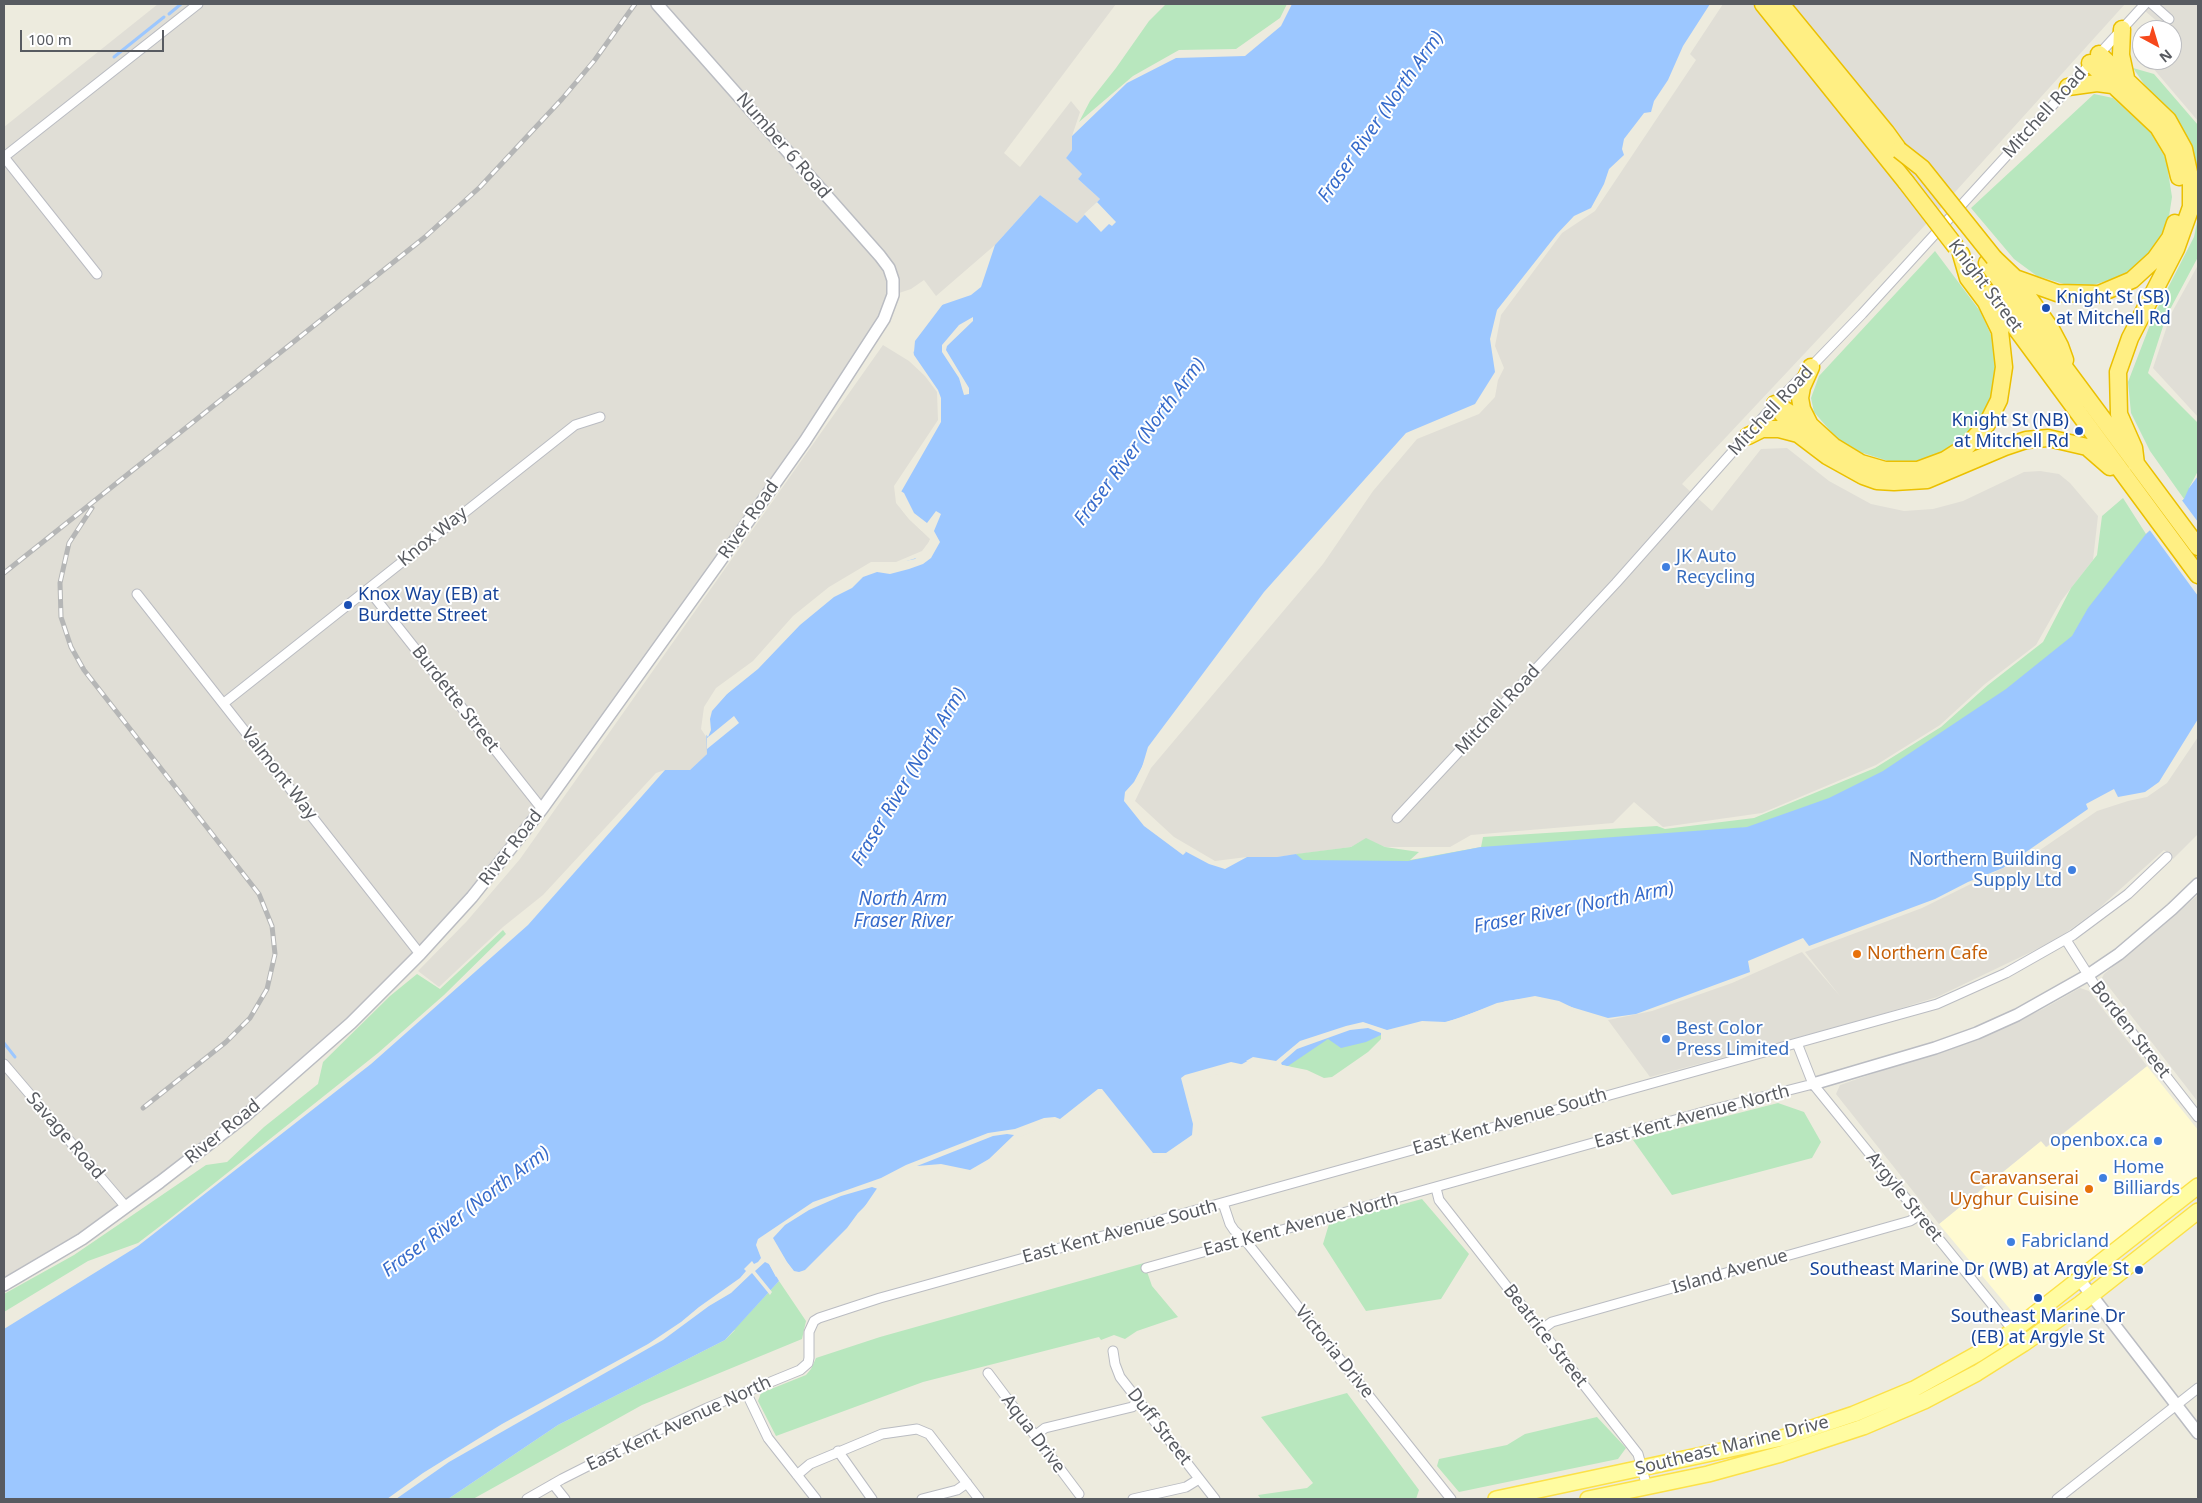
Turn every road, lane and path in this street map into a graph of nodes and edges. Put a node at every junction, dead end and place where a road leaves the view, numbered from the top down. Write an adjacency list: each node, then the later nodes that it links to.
1 (198, 4): 12 (street)
2 (657, 4): 16 (street, Number 6 Road)
3 (1763, 4): 13 (highway, Knight Street, bridge)
4 (1781, 4): 13 (highway, bridge)
5 (2145, 4): 8 (street, Mitchell Road)
6 (2152, 4): 7 (street)
7 (2169, 19)
8 (2122, 29): 9 (street, Mitchell Road); 10 (highway)
9 (2094, 59): 10 (highway); 11 (street, Mitchell Road)
10 (2119, 81): 11 (highway); 15 (highway); 23 (highway)
11 (2068, 87): 17 (street, Mitchell Road)
12 (4, 156): 14 (street)
13 (1981, 268): 15 (highway); 18 (highway, Knight Street); 21 (highway); 23 (highway, Knight Street)
14 (97, 274)
15 (2015, 278): 18 (highway)
16 (894, 295): 29 (street, River Road)
17 (1811, 367): 19 (street, Mitchell Road); 21 (highway)
18 (2069, 374): 23 (highway, Knight Street)
19 (1775, 404): 21 (highway); 22 (street, Mitchell Road)
20 (600, 417): 26 (street, Knox Way)
21 (1804, 430): 22 (highway); 23 (highway)
22 (1748, 436): 30 (street, Mitchell Road)
23 (2133, 473): 24 (highway, Knight Street); 25 (highway, Knight Street)
24 (2198, 547)
25 (2198, 575)
26 (368, 589): 28 (street, Knox Way); 29 (street, Burdette Street)
27 (137, 594): 28 (street, Valmont Way)
28 (224, 703): 34 (street, Valmont Way)
29 (542, 809): 34 (street, River Road)
30 (1397, 818)
31 (2168, 857): 33 (street, East Kent Avenue South)
32 (2198, 884): 35 (street, East Kent Avenue North)
33 (2066, 940): 35 (street, Borden Street); 36 (street, East Kent Avenue South)
34 (420, 954): 43 (street, River Road)
35 (2088, 976): 38 (street, East Kent Avenue North); 39 (street, Borden Street)
36 (1797, 1043): 38 (street, Argyle Street); 42 (street, East Kent Avenue South)
37 (4, 1064): 43 (street, Savage Road)
38 (1812, 1084): 41 (street, East Kent Avenue North); 45 (street, Argyle Street)
39 (2198, 1117)
40 (2198, 1186): 48 (main road, Southeast Marine Drive)
41 (1436, 1188): 46 (street, East Kent Avenue North); 51 (street, Beatrice Street)
42 (1223, 1203): 46 (street, Victoria Drive); 53 (street, East Kent Avenue South)
43 (126, 1207): 49 (street, River Road)
44 (2198, 1211): 50 (main road, Southeast Marine Drive)
45 (1920, 1215): 51 (street, Island Avenue); 52 (street, Argyle Street)
46 (1245, 1240): 47 (street, East Kent Avenue North); 79 (street, Victoria Drive)
47 (1146, 1268)
48 (2079, 1279): 50 (street); 52 (main road, Southeast Marine Drive)
49 (4, 1285)
50 (2092, 1295): 54 (main road, Southeast Marine Drive); 60 (street)
51 (1541, 1330): 64 (street, Beatrice Street)
52 (2013, 1331): 54 (street, Argyle Street); 64 (main road, Southeast Marine Drive)
53 (809, 1337): 58 (street, East Kent Avenue North)
54 (2024, 1344): 69 (main road, Southeast Marine Drive)
55 (1113, 1351): 59 (street, Duff Street)
56 (988, 1373): 62 (street, Aqua Drive)
57 (2198, 1388): 60 (street)
58 (746, 1392): 65 (street); 68 (street, East Kent Avenue North)
59 (1139, 1401): 62 (street); 66 (street, Duff Street)
60 (2176, 1406): 61 (street); 82 (street)
61 (2198, 1433)
62 (1036, 1435): 70 (street, Aqua Drive)
63 (838, 1451): 65 (street); 67 (street); 74 (street)
64 (1642, 1468): 69 (street, Beatrice Street); 80 (main road, Southeast Marine Drive)
65 (797, 1475): 73 (street)
66 (1199, 1478): 77 (street); 78 (street, Duff Street)
67 (967, 1483): 75 (street); 76 (street)
68 (553, 1484): 71 (street, East Kent Avenue North); 72 (street)
69 (1647, 1487): 81 (main road, Southeast Marine Drive)
70 (1079, 1494)
71 (527, 1499)
72 (565, 1499)
73 (816, 1499)
74 (872, 1499)
75 (922, 1499)
76 (979, 1499)
77 (1132, 1499)
78 (1215, 1499)
79 (1451, 1499)
80 (1496, 1499)
81 (1588, 1499)
82 (2056, 1499)

